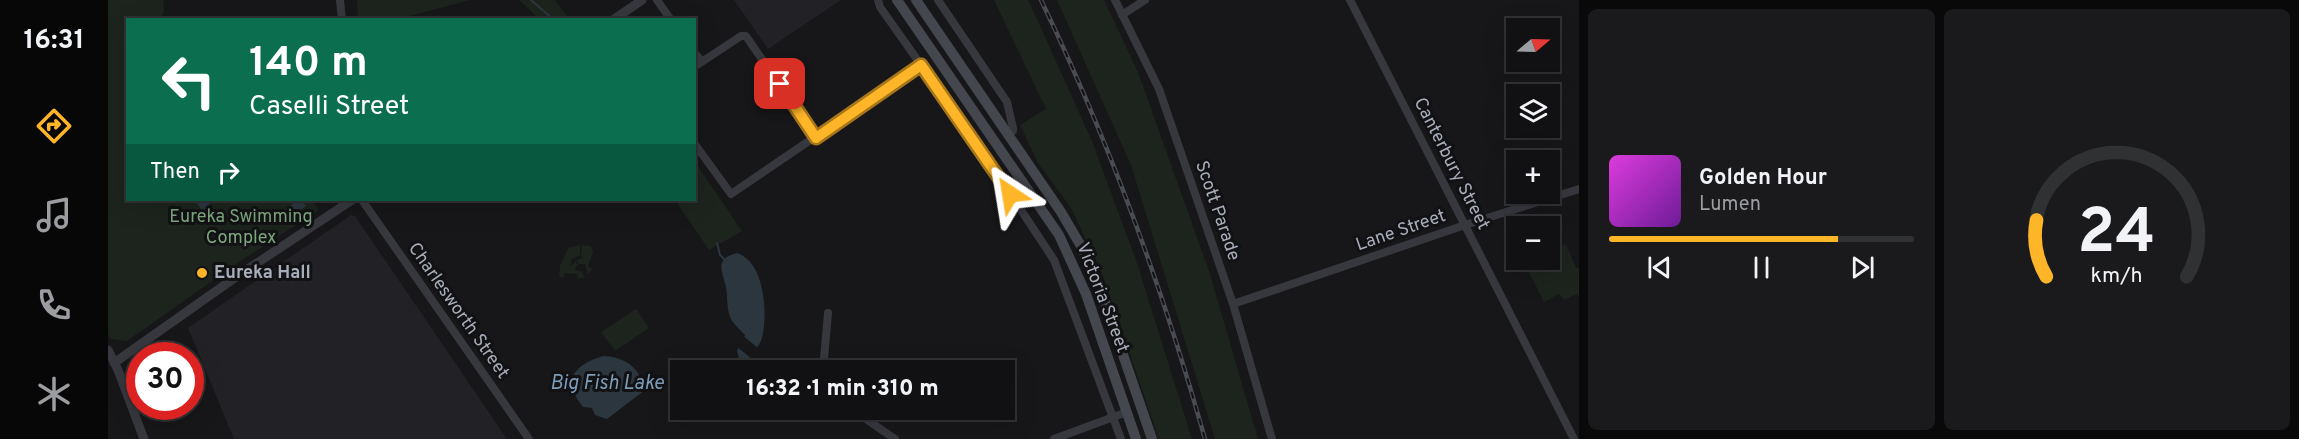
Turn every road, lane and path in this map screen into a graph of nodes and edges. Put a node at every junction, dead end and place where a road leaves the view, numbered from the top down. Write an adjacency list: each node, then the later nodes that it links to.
1 (340, 0): 12 (street)
2 (642, 0): 13 (street)
3 (657, 0): 14 (street)
4 (878, 0): 17 (street)
5 (897, 0): 21 (main road, Victoria Street)
6 (916, 0): 19 (main road, Victoria Street)
7 (938, 0): 19 (street)
8 (1115, 0): 11 (street, Scott Parade)
9 (1145, 0): 11 (street)
10 (1350, 0): 27 (street, Canterbury Street)
11 (1122, 15): 28 (street, Scott Parade)
12 (342, 18)
13 (617, 18)
14 (670, 18)
15 (696, 54): 16 (street)
16 (702, 62): 18 (street); 20 (street)
17 (921, 65): 20 (street); 23 (street)
18 (696, 66)
19 (1008, 135): 21 (main road); 42 (main road, Victoria Street)
20 (816, 138): 22 (street)
21 (997, 144): 23 (street); 33 (main road, Victoria Street)
22 (696, 146)
23 (984, 154): 34 (street)
24 (1579, 189): 27 (street, Lane Street)
25 (350, 201): 32 (street)
26 (363, 201): 37 (street, Charlesworth Street)
27 (1465, 225): 28 (street, Lane Street); 44 (street, Canterbury Street)
28 (1233, 304): 43 (street, Scott Parade)
29 (828, 313): 31 (street)
30 (108, 350): 32 (street)
31 (824, 360)
32 (114, 363): 36 (street)
33 (1127, 412): 34 (street); 41 (main road, Victoria Street)
34 (1113, 417): 39 (street); 40 (street)
35 (867, 420): 38 (street)
36 (144, 439)
37 (529, 439)
38 (895, 439)
39 (1054, 439)
40 (1121, 439)
41 (1136, 439)
42 (1152, 439)
43 (1272, 439)
44 (1574, 439)

